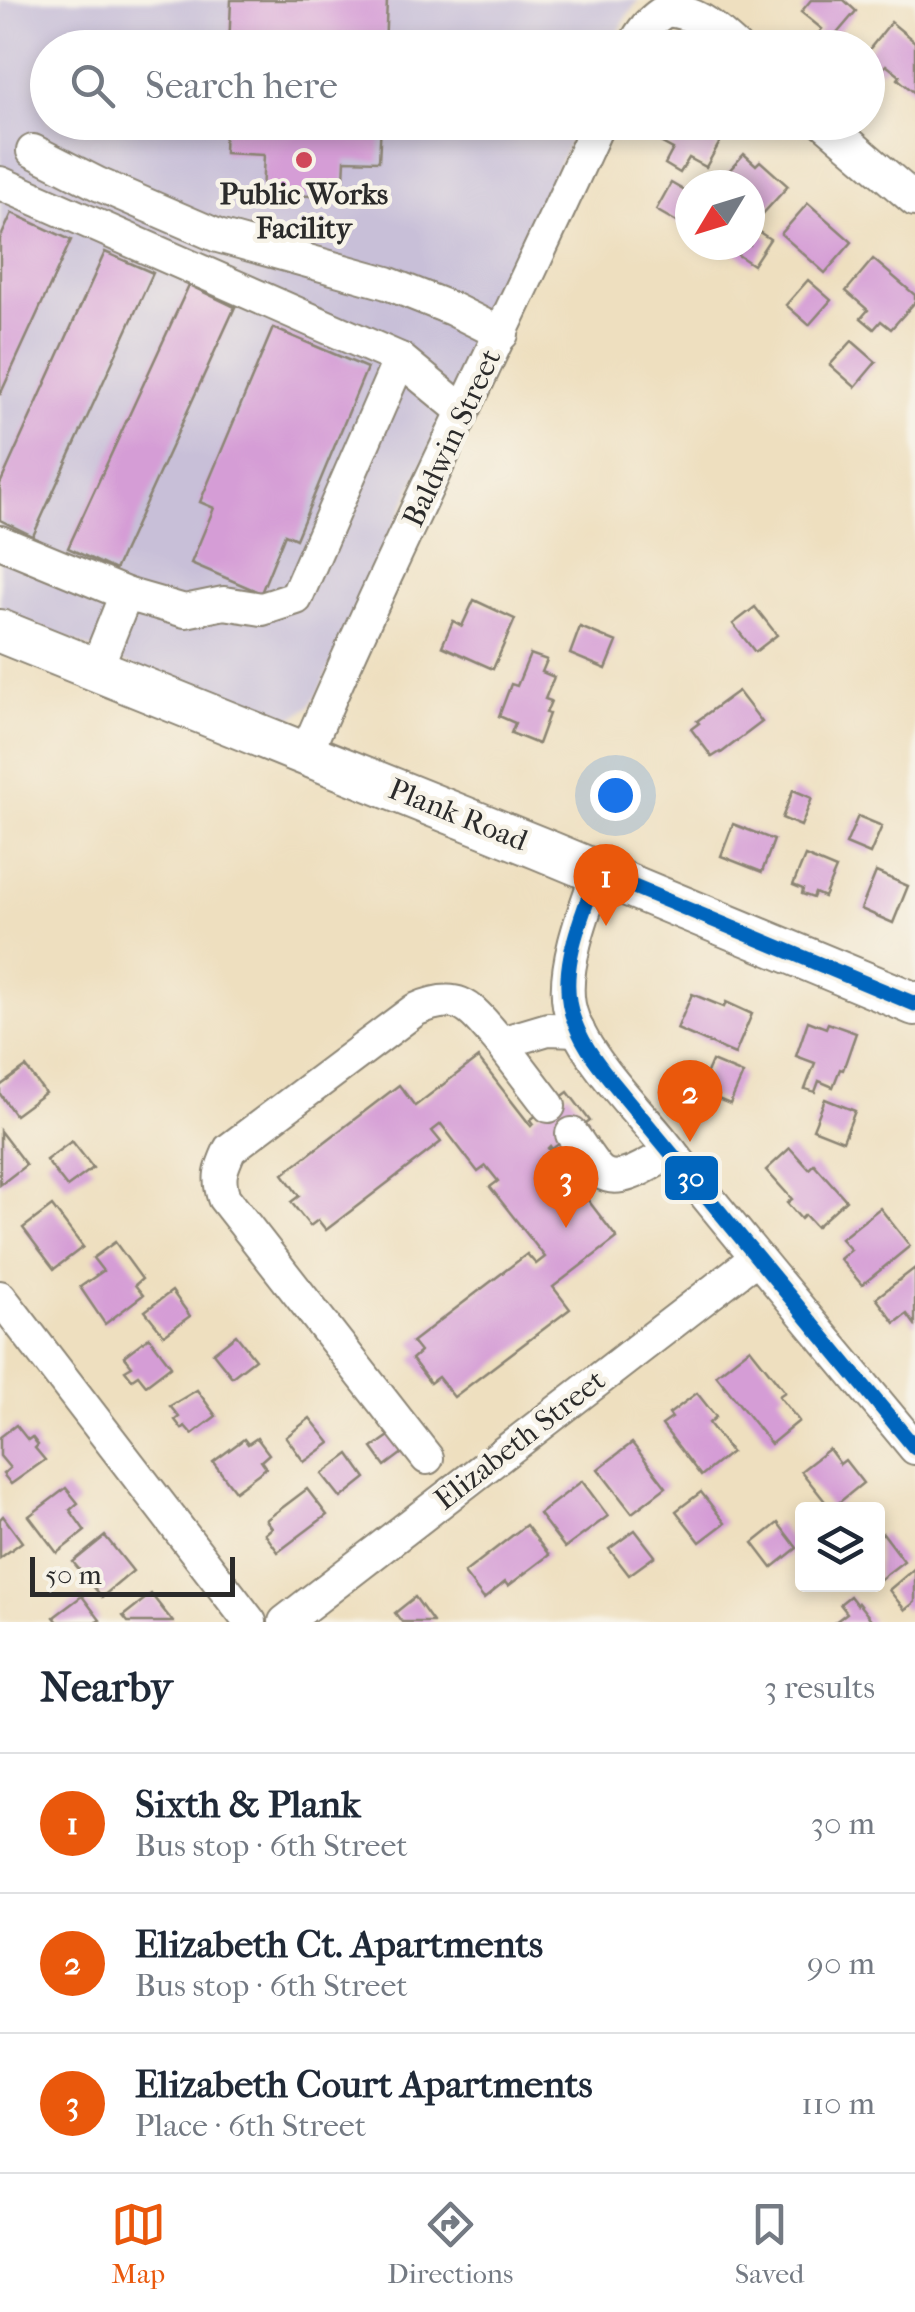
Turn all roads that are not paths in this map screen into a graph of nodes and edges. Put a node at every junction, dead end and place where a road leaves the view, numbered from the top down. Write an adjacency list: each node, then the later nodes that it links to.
1 (664, 5): 2 (street); 3 (street)
2 (644, 30)
3 (716, 30)
4 (591, 140): 9 (street, Baldwin Street)
5 (845, 140): 8 (street)
6 (33, 151): 9 (street)
7 (2, 190): 10 (street)
8 (915, 200)
9 (502, 334): 11 (street, Baldwin Street)
10 (400, 359): 11 (street); 13 (street)
11 (463, 411): 16 (street, Baldwin Street)
12 (0, 542): 13 (street)
13 (126, 594): 15 (street)
14 (0, 630): 15 (main road, Plank Road)
15 (96, 669): 16 (main road, Plank Road)
16 (306, 753): 17 (main road, Plank Road)
17 (598, 872): 18 (main road, Plank Road); 19 (street)
18 (915, 1004)
19 (578, 1030): 20 (street); 23 (street)
20 (501, 1042): 21 (street); 27 (street)
21 (549, 1106)
22 (572, 1134): 23 (street)
23 (670, 1152): 24 (street)
24 (756, 1258): 26 (street); 29 (street, Elizabeth Street)
25 (0, 1297): 28 (street)
26 (915, 1448)
27 (427, 1458)
28 (250, 1622)
29 (285, 1622)

